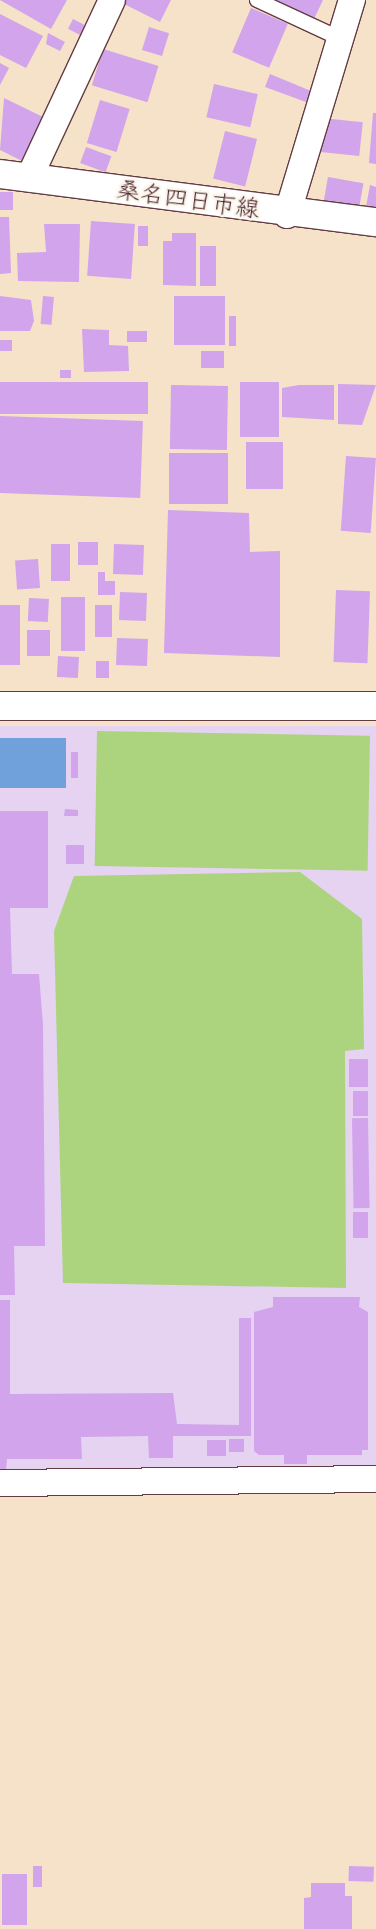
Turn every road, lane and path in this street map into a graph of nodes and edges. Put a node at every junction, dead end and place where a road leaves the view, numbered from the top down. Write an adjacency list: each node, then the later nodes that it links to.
1 (112, 0): 6 (street)
2 (257, 0): 4 (lane)
3 (352, 0): 4 (street)
4 (340, 39): 7 (street)
5 (0, 174): 6 (main road, 桑名四日市線)
6 (29, 178): 7 (main road, 桑名四日市線)
7 (287, 214): 8 (main road, 桑名四日市線)
8 (376, 222)
9 (0, 706): 10 (main road)
10 (376, 706)
11 (376, 1479): 12 (street)
12 (0, 1483)

